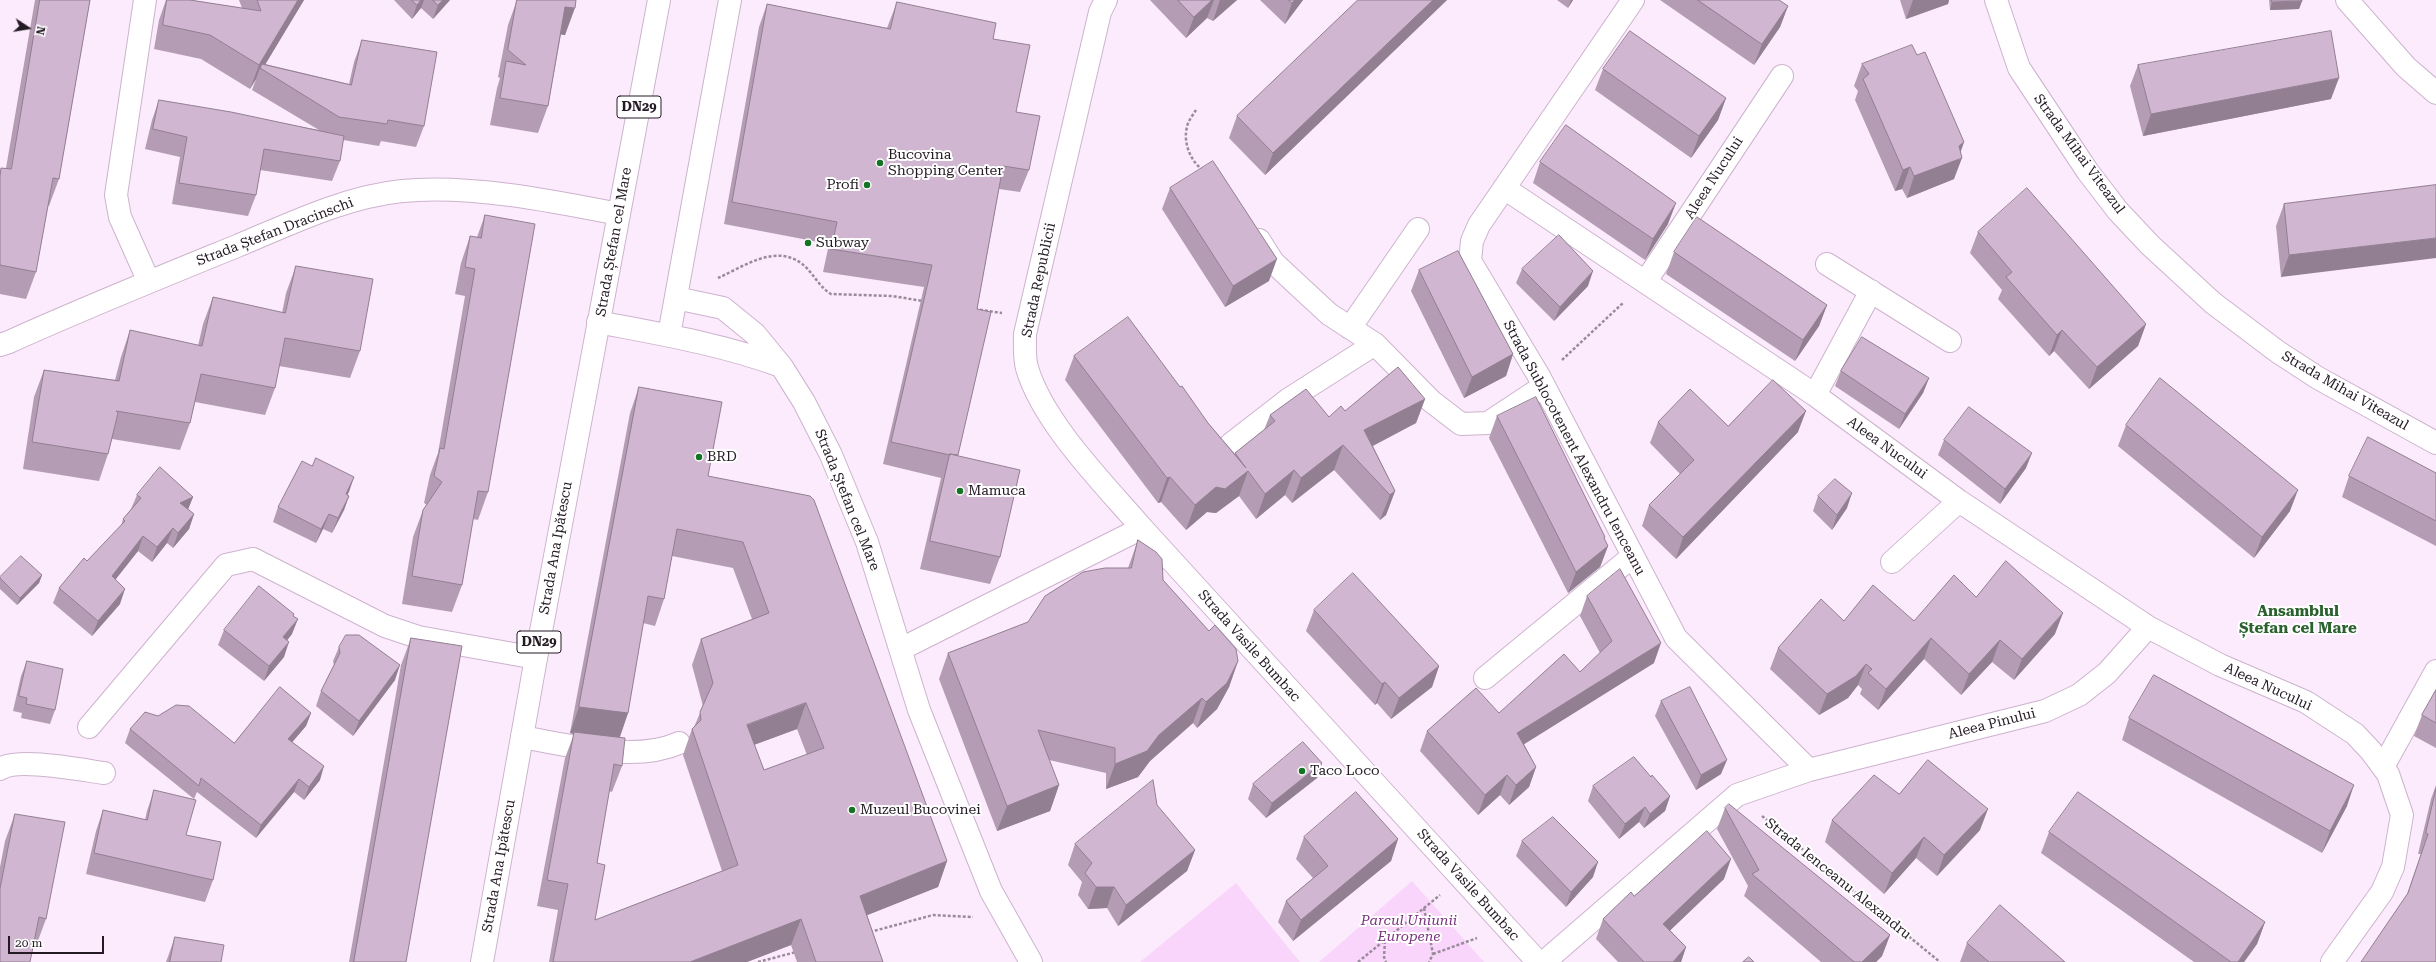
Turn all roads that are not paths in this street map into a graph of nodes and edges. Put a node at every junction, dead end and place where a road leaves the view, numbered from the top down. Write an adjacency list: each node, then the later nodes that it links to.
1 (146, 0): 16 (street)
2 (660, 0): 11 (street, Strada Ștefan cel Mare / DN29)
3 (730, 0): 18 (street)
4 (1106, 0): 31 (street, Strada Republicii)
5 (1633, 0): 10 (street, Strada Sublocotenent Alexandru Ienceanu)
6 (1996, 0): 28 (street, Strada Mihai Viteazul)
7 (2346, 0): 9 (street)
8 (1782, 76): 15 (street, Aleea Nucului)
9 (2436, 93)
10 (1504, 188): 15 (street, Aleea Nucului); 26 (street, Strada Sublocotenent Alexandru Ienceanu)
11 (619, 214): 16 (street, Strada Ștefan Dracinschi); 19 (street, Strada Ștefan cel Mare / DN29)
12 (1248, 222): 20 (street)
13 (1418, 229): 20 (street)
14 (1827, 264): 17 (street)
15 (1646, 281): 27 (street, Aleea Nucului)
16 (148, 282): 24 (street, Strada Ștefan Dracinschi)
17 (1871, 291): 22 (street); 27 (street)
18 (676, 298): 21 (street); 25 (street)
19 (598, 322): 21 (street, Strada Ștefan cel Mare); 36 (street, Strada Ana Ipătescu / DN29)
20 (1350, 328): 23 (street)
21 (669, 335): 25 (street, Strada Ștefan cel Mare)
22 (1950, 341)
23 (1375, 344): 26 (street); 29 (street)
24 (0, 345)
25 (782, 367): 35 (street, Strada Ștefan cel Mare)
26 (1542, 382): 32 (street, Strada Sublocotenent Alexandru Ienceanu)
27 (1815, 395): 30 (street, Aleea Nucului)
28 (2436, 443)
29 (1231, 444)
30 (1959, 501): 33 (street); 34 (street, Aleea Nucului)
31 (1142, 528): 35 (street); 48 (street, Strada Vasile Bumbac)
32 (1633, 556): 38 (street); 44 (street, Strada Sublocotenent Alexandru Ienceanu)
33 (1892, 562)
34 (2148, 627): 42 (street, Aleea Nucului); 44 (street, Aleea Pinului)
35 (901, 649): 47 (street, Strada Ștefan cel Mare)
36 (536, 658): 39 (street); 40 (street, Strada Ana Ipătescu / DN29)
37 (2436, 671): 42 (street)
38 (1485, 678)
39 (89, 727)
40 (522, 737): 41 (street); 46 (street, Strada Ana Ipătescu / DN29)
41 (679, 743)
42 (2383, 767): 50 (street, Aleea Nucului)
43 (0, 769): 45 (street)
44 (1809, 770): 49 (street)
45 (104, 773)
46 (482, 962)
47 (1031, 962)
48 (1538, 962)
49 (1544, 962)
50 (2332, 962)

